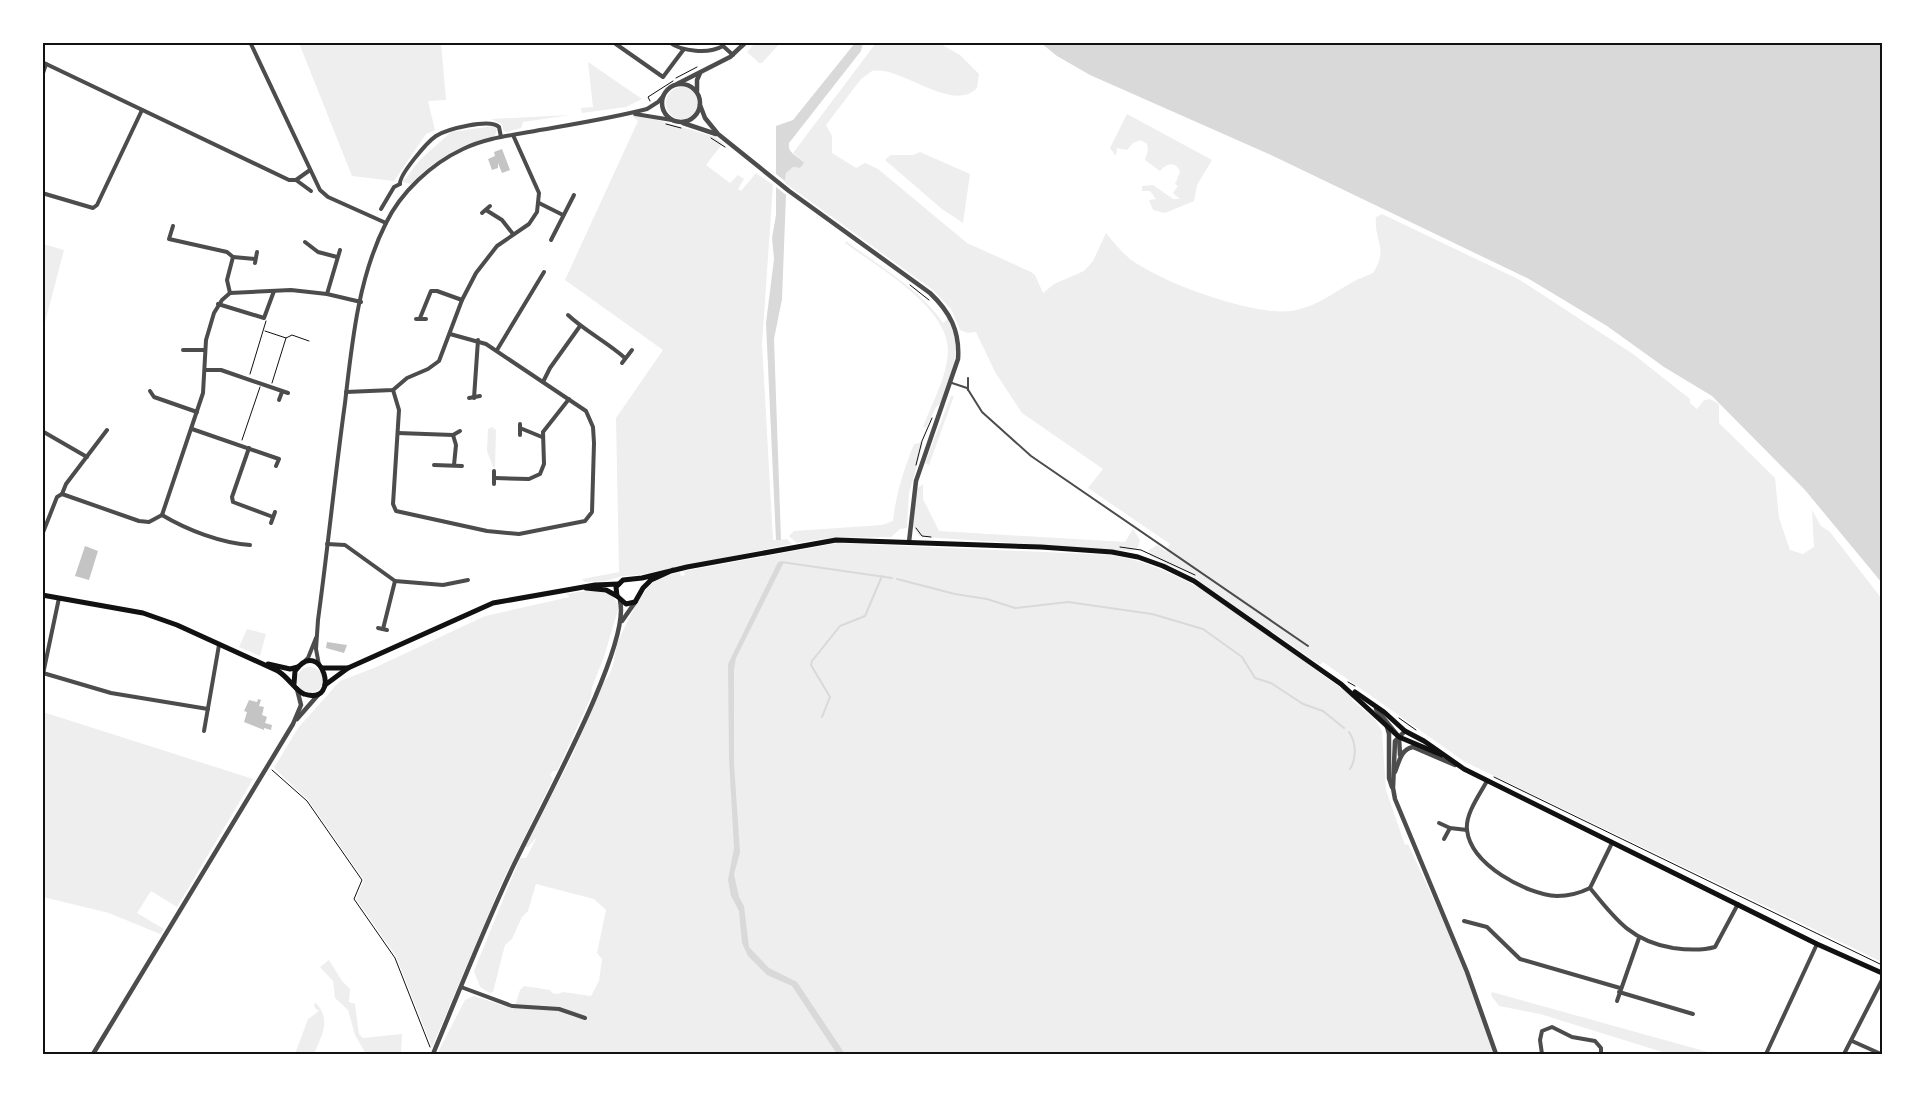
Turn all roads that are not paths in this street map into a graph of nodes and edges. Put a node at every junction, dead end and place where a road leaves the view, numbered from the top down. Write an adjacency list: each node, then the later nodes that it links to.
1 (250, 42): 21 (street)
2 (613, 42): 5 (street)
3 (668, 42): 5 (street)
4 (746, 42): 6 (street)
5 (684, 49): 6 (street)
6 (733, 55): 8 (street)
7 (44, 63): 9 (street); 14 (street)
8 (703, 70): 10 (street); 11 (street)
9 (42, 76)
10 (677, 85): 11 (street); 12 (street)
11 (698, 93): 13 (street)
12 (664, 95): 15 (street); 16 (street)
13 (700, 105): 17 (street); 18 (street)
14 (142, 110): 22 (street); 26 (street)
15 (630, 113): 16 (street); 19 (street)
16 (672, 120): 17 (street)
17 (682, 122): 18 (street)
18 (718, 134): 64 (street)
19 (513, 135): 20 (street); 28 (street)
20 (501, 137): 23 (street); 25 (street)
21 (310, 170): 22 (street); 32 (street)
22 (296, 180): 24 (street)
23 (400, 184): 25 (street); 29 (street)
24 (312, 191)
25 (408, 191): 32 (street)
26 (42, 193)
27 (574, 195): 31 (street)
28 (539, 203): 31 (street); 34 (street)
29 (381, 209)
30 (482, 213): 34 (street)
31 (563, 214): 35 (street)
32 (386, 223): 48 (street)
33 (173, 226): 39 (street)
34 (513, 234): 47 (street)
35 (551, 240)
36 (305, 242): 40 (street)
37 (340, 250): 40 (street)
38 (258, 252): 39 (street)
39 (233, 257): 45 (street)
40 (338, 257): 46 (street)
41 (544, 272): 43 (street)
42 (530, 282): 43 (street)
43 (534, 285): 57 (street)
44 (274, 291): 45 (street); 46 (street); 49 (street)
45 (230, 293): 49 (street)
46 (327, 294): 48 (street)
47 (462, 300): 51 (street); 53 (street)
48 (361, 302): 69 (street)
49 (218, 304): 56 (street)
50 (568, 315): 52 (street)
51 (426, 319)
52 (580, 326): 59 (street); 63 (street)
53 (450, 334): 54 (street); 65 (street)
54 (478, 340): 57 (street); 71 (street)
55 (183, 350): 56 (street)
56 (205, 350): 61 (street)
57 (497, 350): 63 (street)
58 (632, 350): 59 (street)
59 (625, 358): 60 (street)
60 (622, 363)
61 (205, 370): 68 (street); 74 (street)
62 (968, 378): 66 (lane)
63 (543, 382): 72 (street)
64 (952, 383): 66 (lane); 96 (street)
65 (393, 390): 69 (street); 79 (street)
66 (968, 390): 114 (lane)
67 (150, 391): 74 (street)
68 (282, 392): 70 (street); 73 (street)
69 (346, 392): 97 (street)
70 (288, 394)
71 (480, 396)
72 (569, 399): 79 (street); 82 (street)
73 (279, 400)
74 (197, 412): 75 (street)
75 (192, 429): 83 (street); 93 (street)
76 (42, 431): 84 (street)
77 (460, 431): 80 (street)
78 (104, 432): 84 (street)
79 (398, 433): 80 (street)
80 (453, 435): 86 (street)
81 (520, 435): 82 (street)
82 (542, 437): 90 (street)
83 (249, 448): 87 (street); 94 (street)
84 (87, 457): 92 (street)
85 (434, 464): 86 (street)
86 (454, 465): 88 (street)
87 (276, 466)
88 (462, 466)
89 (494, 471): 90 (street)
90 (495, 478): 91 (street)
91 (494, 484)
92 (62, 494): 93 (street); 95 (street)
93 (162, 515): 98 (street)
94 (271, 523)
95 (42, 535)
96 (909, 542): 99 (main road); 120 (main road)
97 (327, 544): 102 (street); 112 (street)
98 (250, 546)
99 (673, 570): 101 (main road); 105 (main road)
100 (468, 580): 102 (street)
101 (632, 580): 103 (main road); 105 (main road)
102 (395, 581): 111 (street)
103 (618, 584): 104 (main road); 108 (main road)
104 (578, 587): 108 (main road); 118 (main road)
105 (640, 593): 109 (main road)
106 (42, 594): 107 (main road)
107 (58, 598): 113 (main road); 119 (street)
108 (618, 599): 109 (main road); 110 (street)
109 (636, 601): 110 (street)
110 (622, 622): 148 (street)
111 (383, 629)
112 (316, 636): 116 (street); 117 (street)
113 (219, 645): 115 (main road); 124 (street)
114 (1308, 646)
115 (258, 661): 116 (main road); 121 (main road)
116 (300, 665): 117 (main road); 121 (main road)
117 (321, 667): 118 (main road); 122 (main road)
118 (348, 668): 122 (main road)
119 (43, 674): 124 (street)
120 (1341, 684): 123 (main road); 126 (main road)
121 (295, 686): 122 (main road); 125 (street)
122 (323, 688): 125 (street)
123 (1372, 704): 128 (main road); 129 (street)
124 (208, 709): 127 (street)
125 (293, 724): 154 (street)
126 (1387, 727): 129 (main road); 135 (street)
127 (204, 731)
128 (1405, 731): 129 (street); 130 (main road)
129 (1399, 736): 130 (main road); 131 (street); 133 (street)
130 (1442, 755): 132 (main road)
131 (1400, 758): 132 (street); 133 (street)
132 (1464, 769): 134 (main road)
133 (1393, 778): 135 (street)
134 (1487, 780): 138 (street); 140 (main road)
135 (1393, 788): 156 (street)
136 (1439, 823): 137 (street)
137 (1450, 828): 138 (street); 139 (street)
138 (1467, 830): 141 (street)
139 (1444, 839)
140 (1612, 843): 141 (street); 142 (main road)
141 (1590, 888): 144 (street)
142 (1738, 904): 144 (street); 145 (main road)
143 (1464, 921): 149 (street)
144 (1638, 938): 149 (street)
145 (1817, 944): 146 (main road); 159 (street)
146 (1882, 973)
147 (1882, 980): 153 (street)
148 (461, 987): 152 (street); 155 (street)
149 (1620, 990): 150 (street); 151 (street)
150 (1617, 1001)
151 (1693, 1014)
152 (584, 1018)
153 (1852, 1041): 160 (street); 161 (street)
154 (93, 1054)
155 (433, 1054)
156 (1496, 1054)
157 (1542, 1054): 158 (street)
158 (1601, 1054)
159 (1766, 1054)
160 (1844, 1054)
161 (1881, 1054)

